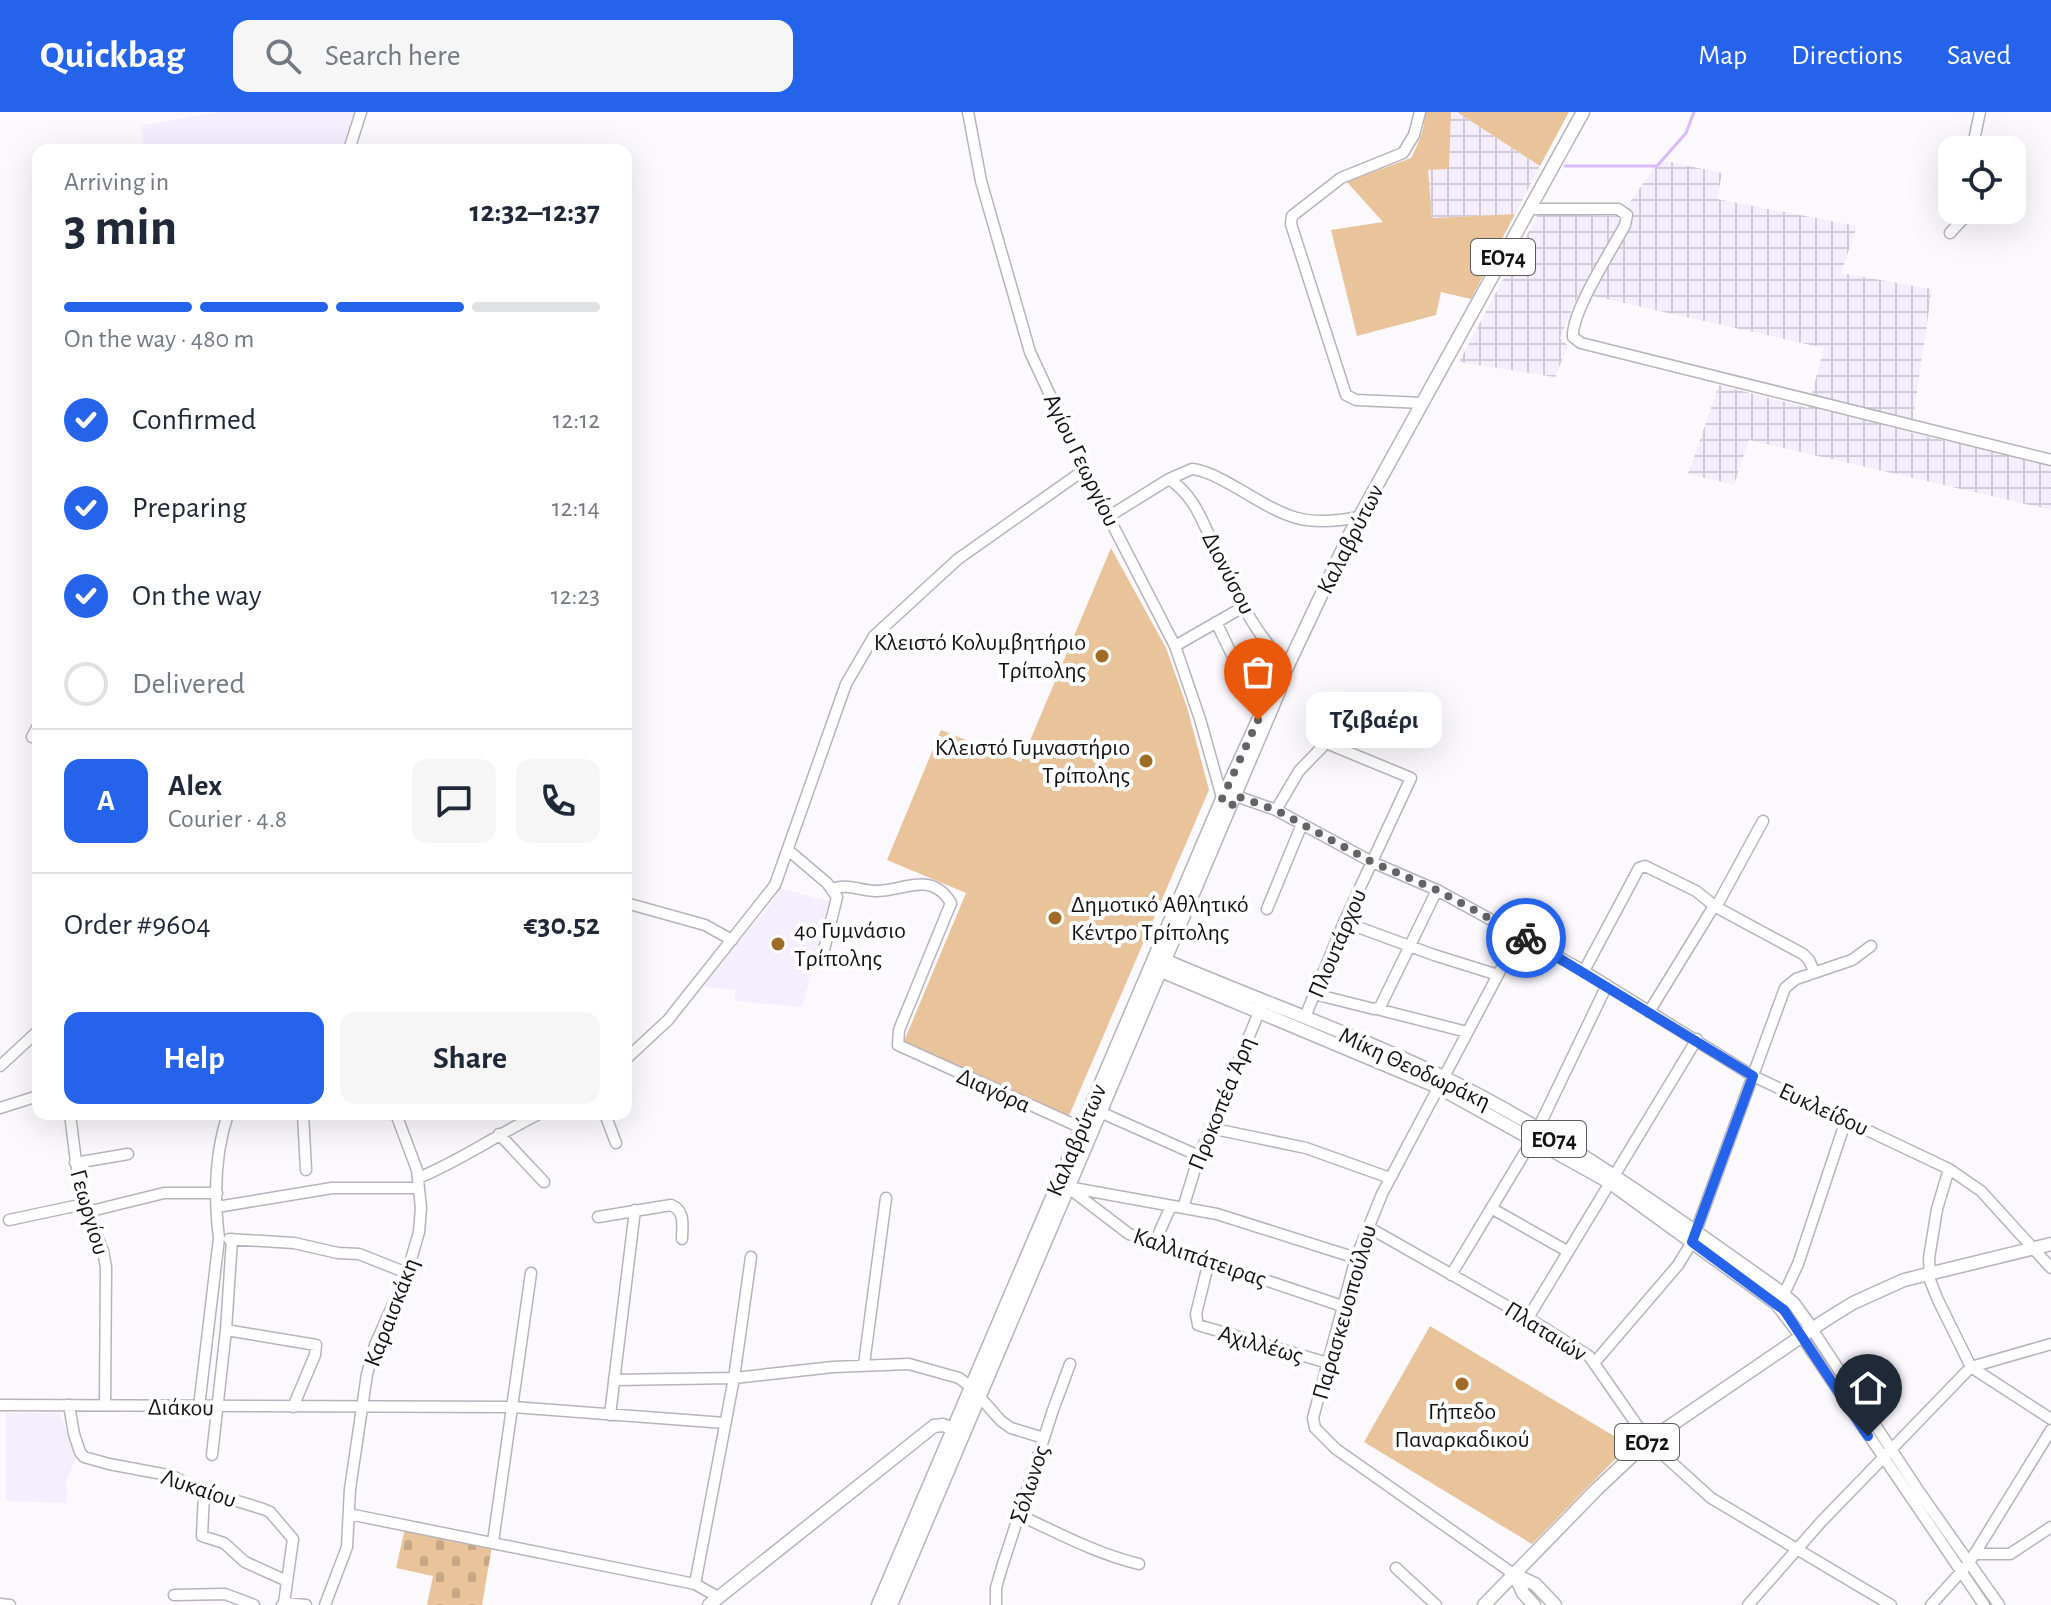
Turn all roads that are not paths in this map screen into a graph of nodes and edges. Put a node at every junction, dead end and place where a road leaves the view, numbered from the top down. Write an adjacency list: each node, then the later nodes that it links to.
1 (361, 112): 7 (street)
2 (968, 112): 13 (street, Αγίου Γεωργίου)
3 (1420, 112): 11 (street)
4 (1583, 112): 8 (main road, ΕΟ74)
5 (1980, 112): 6 (street)
6 (1975, 136)
7 (351, 144)
8 (1531, 209): 11 (main road, ΕΟ74); 12 (street)
9 (1958, 224): 10 (street)
10 (1950, 233)
11 (1423, 403): 16 (main road, Καλαβρύτων / ΕΟ74)
12 (2051, 460)
13 (1084, 470): 15 (street, Αγίου Γεωργίου); 26 (street)
14 (1169, 479): 15 (street); 16 (street); 17 (street, Διονύσου)
15 (1108, 517): 19 (street, Αγίου Γεωργίου)
16 (1359, 517): 21 (main road, Καλαβρύτων / ΕΟ74)
17 (1245, 606): 18 (street); 21 (street, Διονύσου)
18 (1216, 622): 19 (street); 20 (street)
19 (1175, 646): 22 (street, Αγίου Γεωργίου)
20 (1232, 655)
21 (1288, 665): 22 (main road, Καλαβρύτων / ΕΟ74)
22 (1230, 800): 23 (street, Ευκλείδου); 39 (main road, Καλαβρύτων / ΕΟ74)
23 (1276, 810): 25 (street, Ευκλείδου); 27 (street, Πλουτάρχου)
24 (1763, 821): 31 (street)
25 (1302, 824): 27 (street, Ευκλείδου); 32 (street)
26 (788, 850): 28 (street); 35 (street)
27 (1372, 862): 29 (street, Ευκλείδου); 33 (street, Πλουτάρχου)
28 (833, 889): 38 (street); 67 (street, Διαγόρα)
29 (1437, 890): 34 (street, Ευκλείδου); 37 (street)
30 (632, 905): 35 (street)
31 (1715, 906): 40 (street); 41 (street); 47 (street)
32 (1267, 909)
33 (1344, 922): 37 (street); 44 (street, Πλουτάρχου)
34 (1519, 935): 40 (street, Ευκλείδου); 42 (street, Παρασκευοπούλου)
35 (732, 940): 52 (street)
36 (1871, 946): 41 (street)
37 (1410, 947): 42 (street); 46 (street)
38 (824, 950)
39 (1158, 964): 45 (main road, Μίκη Θεοδωράκη / ΕΟ74); 58 (main road, Καλαβρύτων); 67 (main road, Καλαβρύτων)
40 (1584, 971): 43 (street, Ευκλείδου)
41 (1814, 971): 54 (street)
42 (1498, 975): 49 (street, Παρασκευοπούλου)
43 (1607, 985): 47 (street, Ευκλείδου); 69 (street)
44 (1314, 994): 46 (street); 48 (street, Πλουτάρχου)
45 (1261, 1005): 48 (main road, Μίκη Θεοδωράκη / ΕΟ74); 55 (main road, Μίκη Θεοδωράκη / ΕΟ74); 66 (street, Προκοπέα Άρη)
46 (1377, 1009): 49 (street)
47 (1649, 1012): 51 (street, Ευκλείδου)
48 (1305, 1017): 55 (main road, Μίκη Θεοδωράκη / ΕΟ74)
49 (1467, 1032): 55 (street, Παρασκευοπούλου)
50 (32, 1037): 53 (street)
51 (1697, 1039): 54 (street, Ευκλείδου); 77 (street)
52 (632, 1053)
53 (0, 1066)
54 (1753, 1076): 65 (street, Ευκλείδου); 92 (street)
55 (1441, 1082): 69 (main road, Μίκη Θεοδωράκη / ΕΟ74); 76 (street, Παρασκευοπούλου)
56 (32, 1098): 57 (street)
57 (0, 1108)
58 (1100, 1112): 67 (main road, Καλαβρύτων); 72 (street)
59 (71, 1120): 73 (street, Γεωργίου)
60 (226, 1120): 81 (street)
61 (303, 1120): 75 (street)
62 (398, 1120): 79 (street, Καραισκάκη)
63 (527, 1120): 68 (street)
64 (607, 1120): 70 (street)
65 (1846, 1120): 74 (street, Ευκλείδου); 108 (street)
66 (1210, 1128): 72 (street, Προκοπέα Άρη); 76 (street)
67 (1087, 1130): 80 (main road, Καλαβρύτων)
68 (499, 1134): 78 (street); 79 (street)
69 (1536, 1134): 77 (main road, Μίκη Θεοδωράκη / ΕΟ74); 87 (street)
70 (616, 1143)
71 (128, 1154): 73 (street)
72 (1199, 1156): 86 (street, Προκοπέα Άρη)
73 (75, 1163): 85 (street, Γεωργίου)
74 (1949, 1169): 98 (street, Ευκλείδου); 106 (street)
75 (306, 1170)
76 (1390, 1178): 91 (street, Παρασκευοπούλου)
77 (1611, 1178): 92 (main road, Μίκη Θεοδωράκη / ΕΟ74); 99 (street)
78 (544, 1182)
79 (419, 1183): 84 (street); 104 (street, Καραισκάκη)
80 (1062, 1186): 83 (street); 96 (street, Καλλιπάτειρας); 121 (main road, Καλαβρύτων)
81 (217, 1193): 84 (street); 85 (street)
82 (886, 1198): 116 (street)
83 (1171, 1206): 86 (street); 96 (street)
84 (217, 1207): 93 (street)
85 (85, 1208): 90 (street); 124 (street, Γεωργίου)
86 (1183, 1208): 101 (street)
87 (1491, 1208): 99 (street); 107 (street)
88 (635, 1210): 89 (street); 95 (street); 120 (street)
89 (598, 1217)
90 (9, 1220)
91 (1368, 1227): 101 (street, Παρασκευοπούλου); 107 (street, Πλαταιών)
92 (1694, 1237): 108 (main road, Μίκη Θεοδωράκη / ΕΟ74); 112 (main road, Μίκη Θεοδωράκη / ΕΟ74); 114 (street)
93 (219, 1238): 94 (street); 126 (street)
94 (232, 1239): 104 (street); 111 (street)
95 (682, 1239)
96 (1154, 1244): 102 (street, Καλλιπάτειρας)
97 (2051, 1244): 98 (main road, ΕΟ72)
98 (2035, 1250): 103 (street, Ευκλείδου); 106 (main road, ΕΟ72)
99 (1567, 1251): 110 (street)
100 (751, 1257): 119 (street)
101 (1356, 1258): 109 (street, Παρασκευοπούλου)
102 (1209, 1261): 109 (street, Καλλιπάτειρας); 115 (street, Αχιλλέως)
103 (2051, 1268)
104 (407, 1273): 125 (street, Καραισκάκη)
105 (531, 1273): 129 (street)
106 (1929, 1274): 112 (main road, ΕΟ72); 118 (street)
107 (1451, 1275): 110 (street, Πλαταιών)
108 (1784, 1294): 112 (main road, Μίκη Θεοδωράκη / ΕΟ74)
109 (1342, 1306): 115 (street, Παρασκευοπούλου)
110 (1528, 1318): 114 (street, Πλαταιών)
111 (226, 1330): 127 (street); 128 (street)
112 (1807, 1333): 136 (main road, ΕΟ72); 137 (street, Μίκη Θεοδωράκη)
113 (2051, 1344): 118 (street)
114 (1595, 1362): 136 (street, Πλαταιών)
115 (1328, 1363): 148 (street, Παρασκευοπούλου)
116 (864, 1364): 119 (street); 121 (street)
117 (1070, 1364): 135 (street, Σόλωνος)
118 (1971, 1367): 131 (street); 137 (street)
119 (734, 1378): 120 (street); 132 (street)
120 (614, 1380): 130 (street)
121 (975, 1392): 133 (main road, Καλαβρύτων); 135 (street)
122 (0, 1405): 123 (street, Διάκου)
123 (69, 1405): 124 (street, Διάκου); 139 (street, Λυκαίου)
124 (105, 1405): 126 (street, Διάκου)
125 (361, 1406): 128 (street, Διάκου); 129 (street, Διάκου); 140 (street, Καραισκάκη)
126 (199, 1407): 127 (street, Διάκου)
127 (217, 1407): 128 (street, Διάκου); 138 (street)
128 (293, 1407)
129 (513, 1407): 130 (street, Διάκου); 143 (street)
130 (610, 1415): 132 (street, Διάκου)
131 (2051, 1419)
132 (725, 1423): 150 (street)
133 (957, 1430): 152 (main road); 159 (main road, Καλαβρύτων); 160 (main road, Καλαβρύτων)
134 (2051, 1430): 145 (street)
135 (1044, 1438): 141 (street, Σόλωνος)
136 (1648, 1441): 144 (street, Πλαταιών); 148 (main road, ΕΟ72)
137 (1886, 1453): 144 (street); 145 (street, Μίκη Θεοδωράκη)
138 (212, 1455)
139 (204, 1494): 149 (street); 149 (street, Λυκαίου)
140 (349, 1514): 143 (street); 158 (street, Καραισκάκη)
141 (1019, 1515): 146 (street); 161 (street, Σόλωνος)
142 (2051, 1527): 145 (street)
143 (493, 1542): 150 (street)
144 (1799, 1548): 166 (street); 167 (street, Πλαταιών)
145 (1969, 1563): 168 (street); 169 (street, Μίκη Θεοδωράκη); 170 (street, Μίκη Θεοδωράκη)
146 (1139, 1564)
147 (1396, 1568): 162 (street)
148 (1515, 1575): 163 (main road); 164 (main road); 165 (main road)
149 (287, 1581): 154 (street, Λυκαίου)
150 (695, 1584): 152 (street)
151 (174, 1595): 156 (street)
152 (713, 1601)
153 (0, 1604): 155 (street)
154 (283, 1604): 157 (street)
155 (10, 1605)
156 (254, 1605)
157 (306, 1605)
158 (325, 1605)
159 (878, 1605)
160 (891, 1605)
161 (996, 1605)
162 (1436, 1605)
163 (1484, 1605)
164 (1534, 1605)
165 (1555, 1605)
166 (1748, 1605)
167 (1891, 1605)
168 (1931, 1605)
169 (1984, 1605)
170 (1999, 1605)

